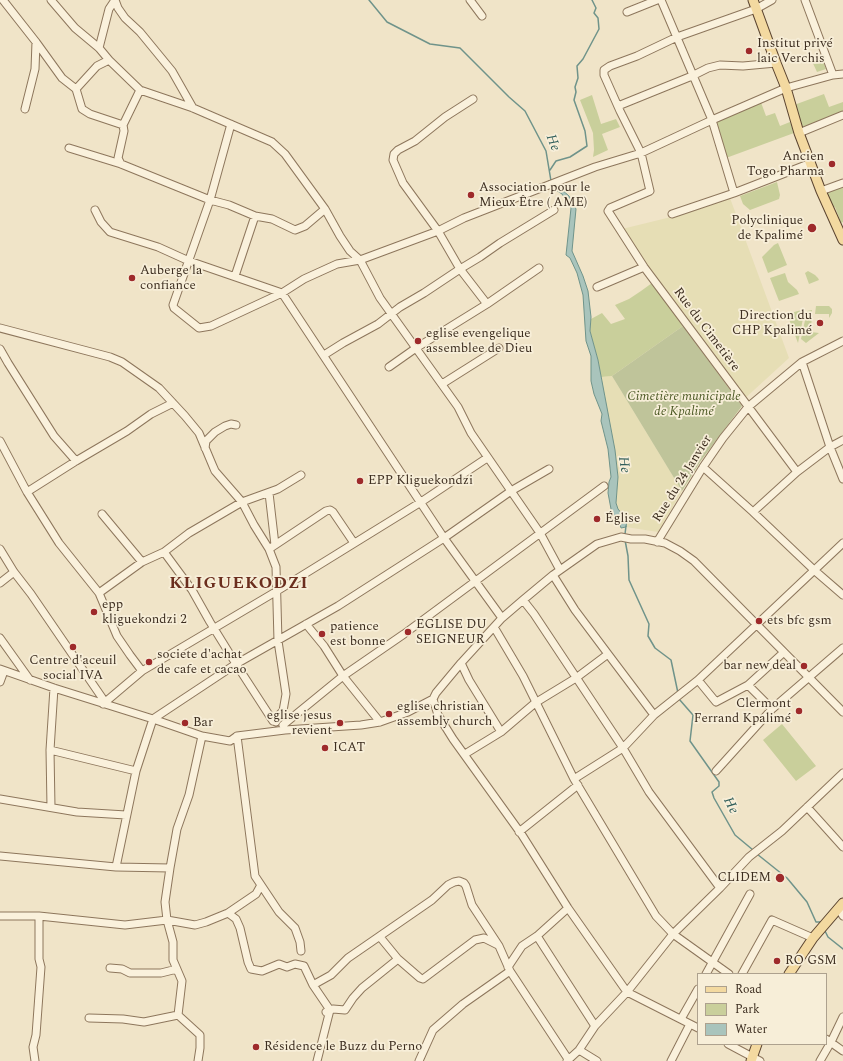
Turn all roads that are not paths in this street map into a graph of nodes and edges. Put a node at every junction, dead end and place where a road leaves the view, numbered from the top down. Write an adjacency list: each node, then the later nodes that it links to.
1 (2, 0): 14 (street)
2 (51, 0): 15 (street)
3 (115, 0): 15 (street); 26 (street)
4 (470, 0): 12 (street)
5 (657, 0): 11 (street)
6 (661, 0): 13 (street)
7 (753, 0): 10 (main road)
8 (772, 0): 10 (street)
9 (805, 0): 19 (street)
10 (756, 9): 13 (street); 17 (main road)
11 (627, 12)
12 (482, 16)
13 (677, 37): 20 (street); 25 (street)
14 (36, 42): 22 (street); 27 (street)
15 (99, 48): 16 (street)
16 (109, 60): 22 (street); 23 (street)
17 (776, 63): 20 (street); 21 (main road)
18 (843, 74): 19 (street)
19 (834, 75): 21 (street)
20 (692, 76): 25 (street); 29 (street)
21 (786, 88): 29 (street); 32 (main road)
22 (76, 89): 30 (street)
23 (140, 90): 26 (street); 30 (street)
24 (472, 99): 46 (street)
25 (618, 106): 34 (street)
26 (192, 108): 31 (street)
27 (25, 109)
28 (843, 115): 32 (street)
29 (712, 120): 34 (street); 39 (street)
30 (123, 124): 36 (street)
31 (231, 124): 40 (street); 41 (street)
32 (799, 133): 35 (main road)
33 (69, 148): 36 (street)
34 (641, 153): 46 (street); 50 (street, Rue du Cimetière)
35 (811, 163): 38 (main road); 39 (street)
36 (121, 164): 40 (street)
37 (843, 184): 38 (street)
38 (821, 191): 47 (main road)
39 (734, 193): 44 (street)
40 (210, 200): 45 (street); 49 (street)
41 (325, 209): 45 (street); 48 (street)
42 (95, 210): 49 (street)
43 (554, 210): 52 (street)
44 (672, 214)
45 (255, 216): 53 (street)
46 (438, 231): 48 (street); 52 (street)
47 (843, 240)
48 (360, 260): 55 (street); 57 (street)
49 (189, 261): 53 (street); 55 (street)
50 (644, 267): 54 (street); 68 (street, Rue du Cimetière)
51 (539, 268): 56 (street)
52 (460, 269): 56 (street); 57 (street)
53 (235, 276): 55 (street)
54 (597, 287)
55 (282, 293): 63 (street)
56 (487, 304): 60 (street)
57 (392, 314): 60 (street); 63 (street)
58 (0, 328): 67 (street)
59 (843, 341): 64 (street, Rue du 24 Janvier)
60 (416, 348): 65 (street); 66 (street)
61 (499, 348): 66 (street)
62 (0, 349): 75 (street)
63 (324, 355): 86 (street)
64 (802, 362): 68 (street, Rue du 24 Janvier); 72 (street)
65 (388, 367)
66 (442, 384): 74 (street)
67 (173, 403): 73 (street); 75 (street)
68 (748, 407): 76 (street, Rue du 24 Janvier); 78 (street, Rue du Cimetière)
69 (236, 425): 73 (street)
70 (843, 440): 72 (street)
71 (0, 441): 82 (street)
72 (830, 447): 78 (street); 80 (street)
73 (205, 448): 85 (street)
74 (487, 458): 84 (street); 86 (street)
75 (76, 461): 82 (street)
76 (703, 467): 87 (street); 91 (street, Rue du 24 Janvier)
77 (549, 469): 84 (street)
78 (797, 472): 87 (street)
79 (301, 475): 83 (street)
80 (843, 479)
81 (604, 486): 89 (street)
82 (27, 492): 106 (street)
83 (269, 492): 85 (street); 94 (street)
84 (511, 492): 89 (street); 90 (street)
85 (242, 502): 96 (street); 97 (street)
86 (421, 502): 90 (street); 92 (street)
87 (753, 512): 100 (street)
88 (102, 514): 98 (street)
89 (540, 533): 99 (street); 103 (street)
90 (444, 538): 103 (street); 110 (street)
91 (657, 542): 99 (street); 111 (street)
92 (354, 543): 94 (street); 105 (street)
93 (843, 543): 100 (street)
94 (275, 545): 96 (street)
95 (0, 549): 101 (street)
96 (269, 549): 105 (street)
97 (164, 552): 98 (street); 113 (street)
98 (142, 562): 106 (street)
99 (560, 570): 102 (street)
100 (814, 570): 107 (street); 111 (street)
101 (14, 572): 104 (street); 132 (street)
102 (553, 575): 108 (street); 118 (street)
103 (475, 581): 109 (street); 123 (street)
104 (0, 583)
105 (277, 591): 113 (street); 115 (street)
106 (98, 593): 122 (street)
107 (843, 595)
108 (522, 600): 109 (street); 125 (street)
109 (502, 618): 112 (street)
110 (306, 624): 115 (street); 123 (street)
111 (757, 624): 117 (street); 127 (street)
112 (494, 627): 119 (street); 133 (street)
113 (214, 628): 120 (street); 122 (street)
114 (0, 638): 126 (street)
115 (278, 641): 120 (street); 138 (street)
116 (843, 648): 124 (street)
117 (784, 653): 124 (street); 129 (street)
118 (608, 654): 125 (street); 136 (street)
119 (462, 663): 131 (street); 141 (street)
120 (236, 664): 137 (street); 138 (street)
121 (2, 670): 126 (street); 128 (street)
122 (142, 671): 132 (street)
123 (343, 676): 139 (street); 140 (street)
124 (809, 677): 134 (street); 135 (street)
125 (576, 678): 133 (street); 144 (street)
126 (30, 680): 130 (street)
127 (698, 680): 129 (street); 136 (street)
128 (0, 682)
129 (748, 685): 134 (street)
130 (54, 688): 132 (street); 145 (street)
131 (433, 699): 139 (street); 146 (street)
132 (104, 703): 137 (street)
133 (536, 704): 141 (street); 150 (street)
134 (772, 709): 148 (street)
135 (843, 712)
136 (654, 715): 144 (street)
137 (153, 719): 142 (street); 147 (street)
138 (274, 721): 140 (street)
139 (380, 722): 140 (street)
140 (284, 728): 143 (street)
141 (501, 732): 146 (street)
142 (202, 736): 143 (street); 159 (street)
143 (237, 736): 160 (street)
144 (623, 748): 150 (street); 161 (street)
145 (50, 750): 147 (street); 152 (street)
146 (465, 754): 155 (street)
147 (136, 771): 154 (street)
148 (716, 771)
149 (841, 777): 153 (street)
150 (576, 782): 155 (street); 169 (street)
151 (0, 799): 152 (street)
152 (51, 807): 154 (street)
153 (806, 807): 156 (street); 161 (street)
154 (126, 815): 158 (street)
155 (519, 832): 163 (street)
156 (843, 848)
157 (0, 856): 158 (street)
158 (116, 867): 159 (street)
159 (170, 868): 168 (street)
160 (261, 884): 165 (street); 174 (street)
161 (720, 888): 169 (street)
162 (750, 894): 176 (street)
163 (568, 908): 170 (street); 186 (street)
164 (841, 909): 171 (main road)
165 (228, 913): 168 (street); 184 (street)
166 (0, 916): 167 (street)
167 (39, 916): 168 (street); 202 (street)
168 (167, 920): 178 (street)
169 (673, 934): 176 (street); 186 (street)
170 (537, 936): 179 (street); 193 (street)
171 (815, 936): 182 (street); 183 (main road)
172 (380, 937): 173 (street); 175 (street); 184 (street)
173 (499, 946): 175 (street); 179 (street)
174 (301, 951)
175 (398, 959): 187 (street)
176 (712, 963): 180 (street); 181 (street)
177 (110, 968): 178 (street)
178 (177, 969): 188 (street)
179 (509, 969): 200 (street); 205 (street)
180 (707, 973)
181 (727, 973)
182 (743, 973)
183 (791, 973)
184 (313, 984): 187 (street)
185 (697, 991): 191 (street)
186 (627, 992): 191 (street); 193 (street)
187 (327, 1011): 204 (street)
188 (178, 1015): 190 (street); 203 (street)
189 (843, 1017): 195 (street)
190 (89, 1018)
191 (681, 1020): 192 (street)
192 (690, 1024): 194 (street); 207 (street)
193 (595, 1026): 198 (street)
194 (697, 1028)
195 (829, 1041): 199 (street); 208 (street)
196 (730, 1045): 201 (street)
197 (757, 1045): 201 (main road)
198 (579, 1050): 200 (street); 206 (street)
199 (843, 1051)
200 (568, 1060)
201 (754, 1060)
202 (35, 1061)
203 (198, 1061)
204 (317, 1061)
205 (419, 1061)
206 (597, 1061)
207 (671, 1061)
208 (820, 1061)

